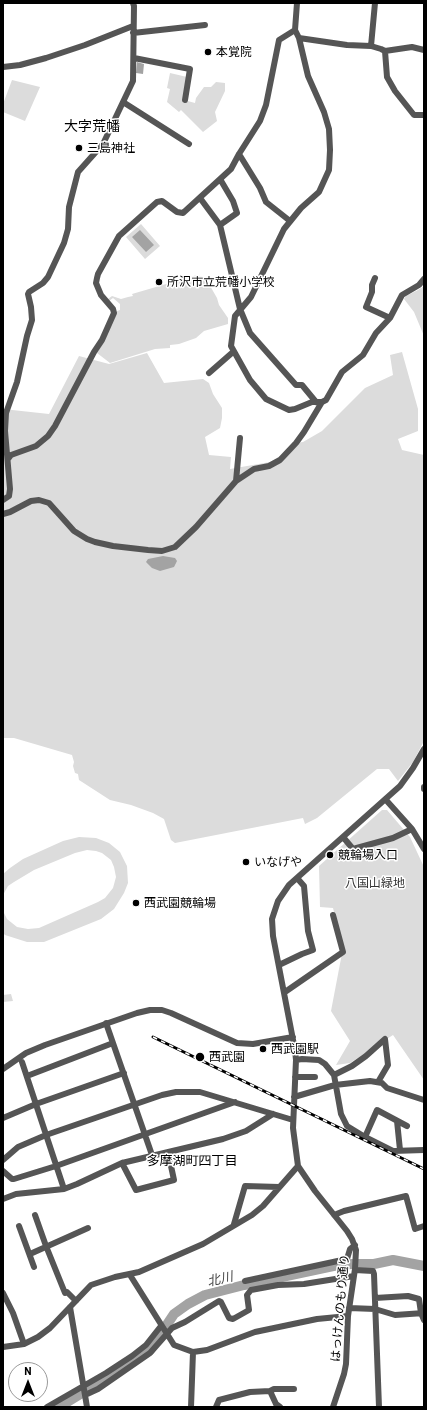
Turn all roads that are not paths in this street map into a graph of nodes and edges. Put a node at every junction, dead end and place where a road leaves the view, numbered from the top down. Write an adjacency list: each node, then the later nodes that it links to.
1 (297, 3): 6 (street)
2 (375, 3): 8 (street)
3 (134, 4): 5 (street)
4 (205, 25): 5 (street)
5 (133, 30): 11 (street); 12 (street)
6 (295, 30): 7 (street); 17 (street)
7 (299, 38): 8 (street); 20 (street)
8 (371, 46): 10 (street)
9 (424, 50): 10 (street)
10 (385, 51): 15 (street)
11 (134, 58): 13 (street); 14 (street)
12 (3, 67)
13 (185, 100)
14 (123, 102): 16 (street); 30 (street)
15 (424, 115)
16 (189, 144)
17 (239, 154): 18 (street); 20 (street)
18 (220, 179): 19 (street); 21 (street)
19 (200, 198): 21 (street); 30 (street)
20 (290, 221): 24 (street)
21 (220, 225): 24 (street)
22 (375, 278): 25 (street)
23 (424, 279): 25 (street)
24 (240, 309): 26 (street); 28 (street)
25 (390, 318): 28 (street)
26 (233, 352): 27 (street); 28 (street)
27 (209, 372)
28 (319, 402): 31 (street)
29 (240, 438): 31 (street)
30 (8, 459): 32 (street)
31 (236, 480): 33 (street)
32 (3, 500)
33 (3, 514)
34 (424, 751): 35 (street, はっけんのもり通り)
35 (386, 800): 36 (street); 37 (street, はっけんのもり通り)
36 (412, 829): 37 (street); 38 (street)
37 (343, 837): 39 (street, はっけんのもり通り)
38 (424, 848)
39 (297, 878): 41 (street, はっけんのもり通り); 41 (street)
40 (333, 915): 42 (street)
41 (279, 965): 42 (street, はっけんのもり通り)
42 (285, 992): 44 (street, はっけんのもり通り)
43 (106, 1023): 44 (street); 45 (street); 48 (street)
44 (293, 1037): 46 (street, はっけんのもり通り)
45 (113, 1043): 49 (street); 51 (street)
46 (296, 1060): 50 (street); 52 (street, はっけんのもり通り)
47 (22, 1062): 51 (street)
48 (3, 1068)
49 (124, 1073): 59 (street); 60 (street)
50 (334, 1075): 54 (street); 55 (street)
51 (27, 1076): 59 (street)
52 (295, 1077): 53 (street); 56 (street, はっけんのもり通り)
53 (315, 1077)
54 (378, 1082): 55 (street); 57 (street)
55 (335, 1085): 56 (street); 68 (street)
56 (294, 1097): 63 (street, はっけんのもり通り)
57 (424, 1100)
58 (235, 1102): 60 (street); 61 (street); 67 (street)
59 (36, 1104): 62 (street); 66 (street)
60 (135, 1104): 66 (street); 67 (street)
61 (273, 1114): 63 (street); 71 (street)
62 (3, 1118)
63 (293, 1120): 76 (street, はっけんのもり通り)
64 (396, 1121): 65 (street); 68 (street); 69 (street)
65 (407, 1126)
66 (46, 1135): 73 (street); 75 (street)
67 (146, 1135): 72 (street); 75 (street)
68 (364, 1137): 69 (street)
69 (400, 1150): 70 (street)
70 (424, 1150)
71 (168, 1152): 72 (street); 74 (street)
72 (152, 1155): 74 (street)
73 (3, 1160)
74 (122, 1163): 79 (street)
75 (56, 1166): 77 (street); 79 (street)
76 (298, 1166): 78 (street); 82 (street, はっけんのもり通り)
77 (3, 1171)
78 (279, 1187): 83 (street); 83 (street)
79 (64, 1188): 80 (street)
80 (3, 1199)
81 (35, 1215): 88 (street)
82 (334, 1215): 85 (street); 87 (street, はっけんのもり通り)
83 (234, 1224): 92 (street)
84 (19, 1226): 89 (street)
85 (424, 1226)
86 (88, 1228): 88 (street)
87 (355, 1245): 91 (street, はっけんのもり通り); 93 (street)
88 (46, 1246): 89 (street); 96 (street)
89 (30, 1254): 90 (street)
90 (34, 1267)
91 (355, 1272): 95 (street); 98 (street, はっけんのもり通り); 103 (street)
92 (130, 1275): 96 (street); 103 (street)
93 (245, 1280)
94 (3, 1293): 104 (street)
95 (375, 1298): 99 (street); 100 (street)
96 (76, 1301): 97 (street)
97 (70, 1307): 104 (street); 107 (street)
98 (349, 1308): 99 (street); 101 (street, はっけんのもり通り)
99 (375, 1309): 100 (street); 117 (street)
100 (423, 1313): 102 (street)
101 (348, 1316): 106 (street); 116 (street, はっけんのもり通り)
102 (424, 1320)
103 (164, 1330): 106 (street); 107 (street); 110 (street)
104 (24, 1344): 105 (street)
105 (3, 1347)
106 (193, 1352): 113 (street)
107 (84, 1386): 110 (street); 111 (street)
108 (294, 1389): 109 (street)
109 (270, 1391): 114 (street); 115 (street)
110 (86, 1395): 112 (street)
111 (47, 1407)
112 (87, 1407)
113 (191, 1407)
114 (216, 1407)
115 (280, 1407)
116 (333, 1407)
117 (379, 1407)

